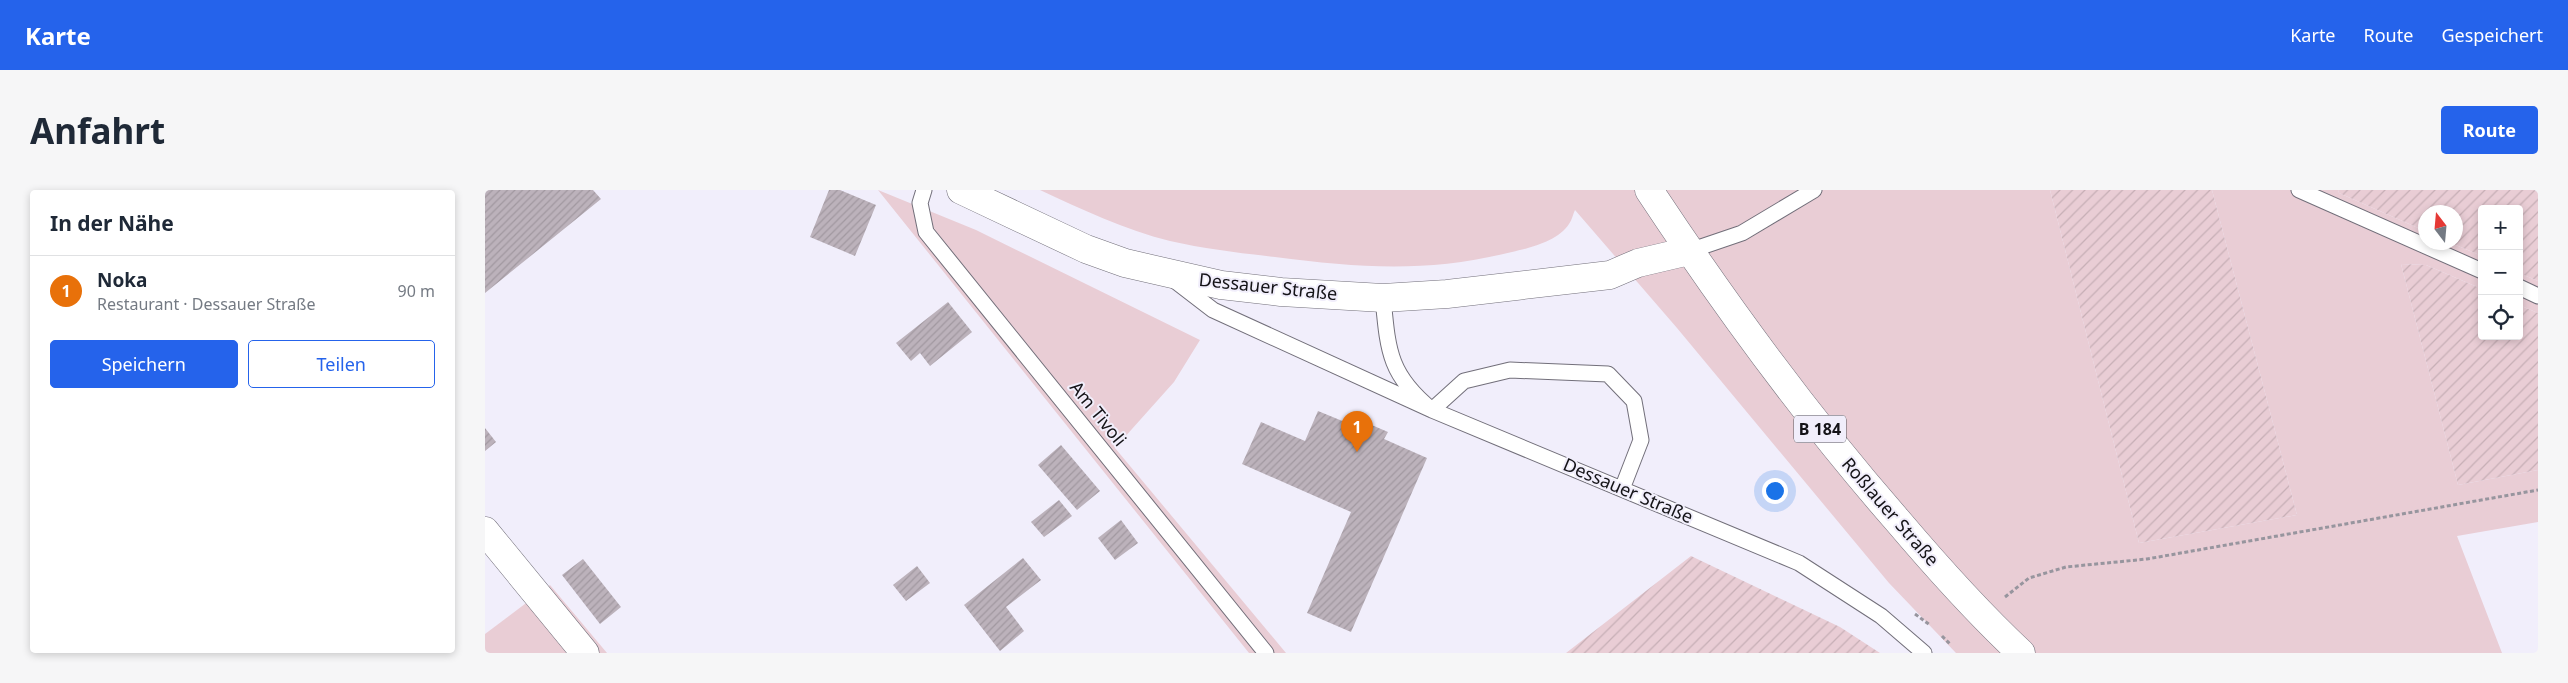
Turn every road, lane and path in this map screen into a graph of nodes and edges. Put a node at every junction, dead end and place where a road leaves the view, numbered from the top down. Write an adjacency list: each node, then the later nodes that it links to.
1 (924, 190): 19 (lane, Am Tivoli)
2 (961, 190): 9 (street, Dessauer Straße)
3 (1649, 190): 7 (street, Roßlauer Straße / B 184)
4 (1814, 190): 7 (lane)
5 (2299, 190): 6 (lane)
6 (2328, 197): 8 (lane)
7 (1689, 251): 12 (street, Dessauer Straße); 21 (street, Roßlauer Straße / B 184)
8 (2478, 269)
9 (1167, 274): 12 (street, Dessauer Straße); 13 (lane)
10 (2523, 289): 11 (lane)
11 (2538, 296)
12 (1383, 298): 13 (lane, Dessauer Straße)
13 (1433, 410): 14 (lane, Dessauer Straße); 14 (lane)
14 (1622, 488): 20 (lane, Dessauer Straße)
15 (2538, 490): 17 (path)
16 (485, 530): 18 (street)
17 (2004, 597)
18 (585, 653)
19 (1266, 653)
20 (1924, 653)
21 (2021, 653)

